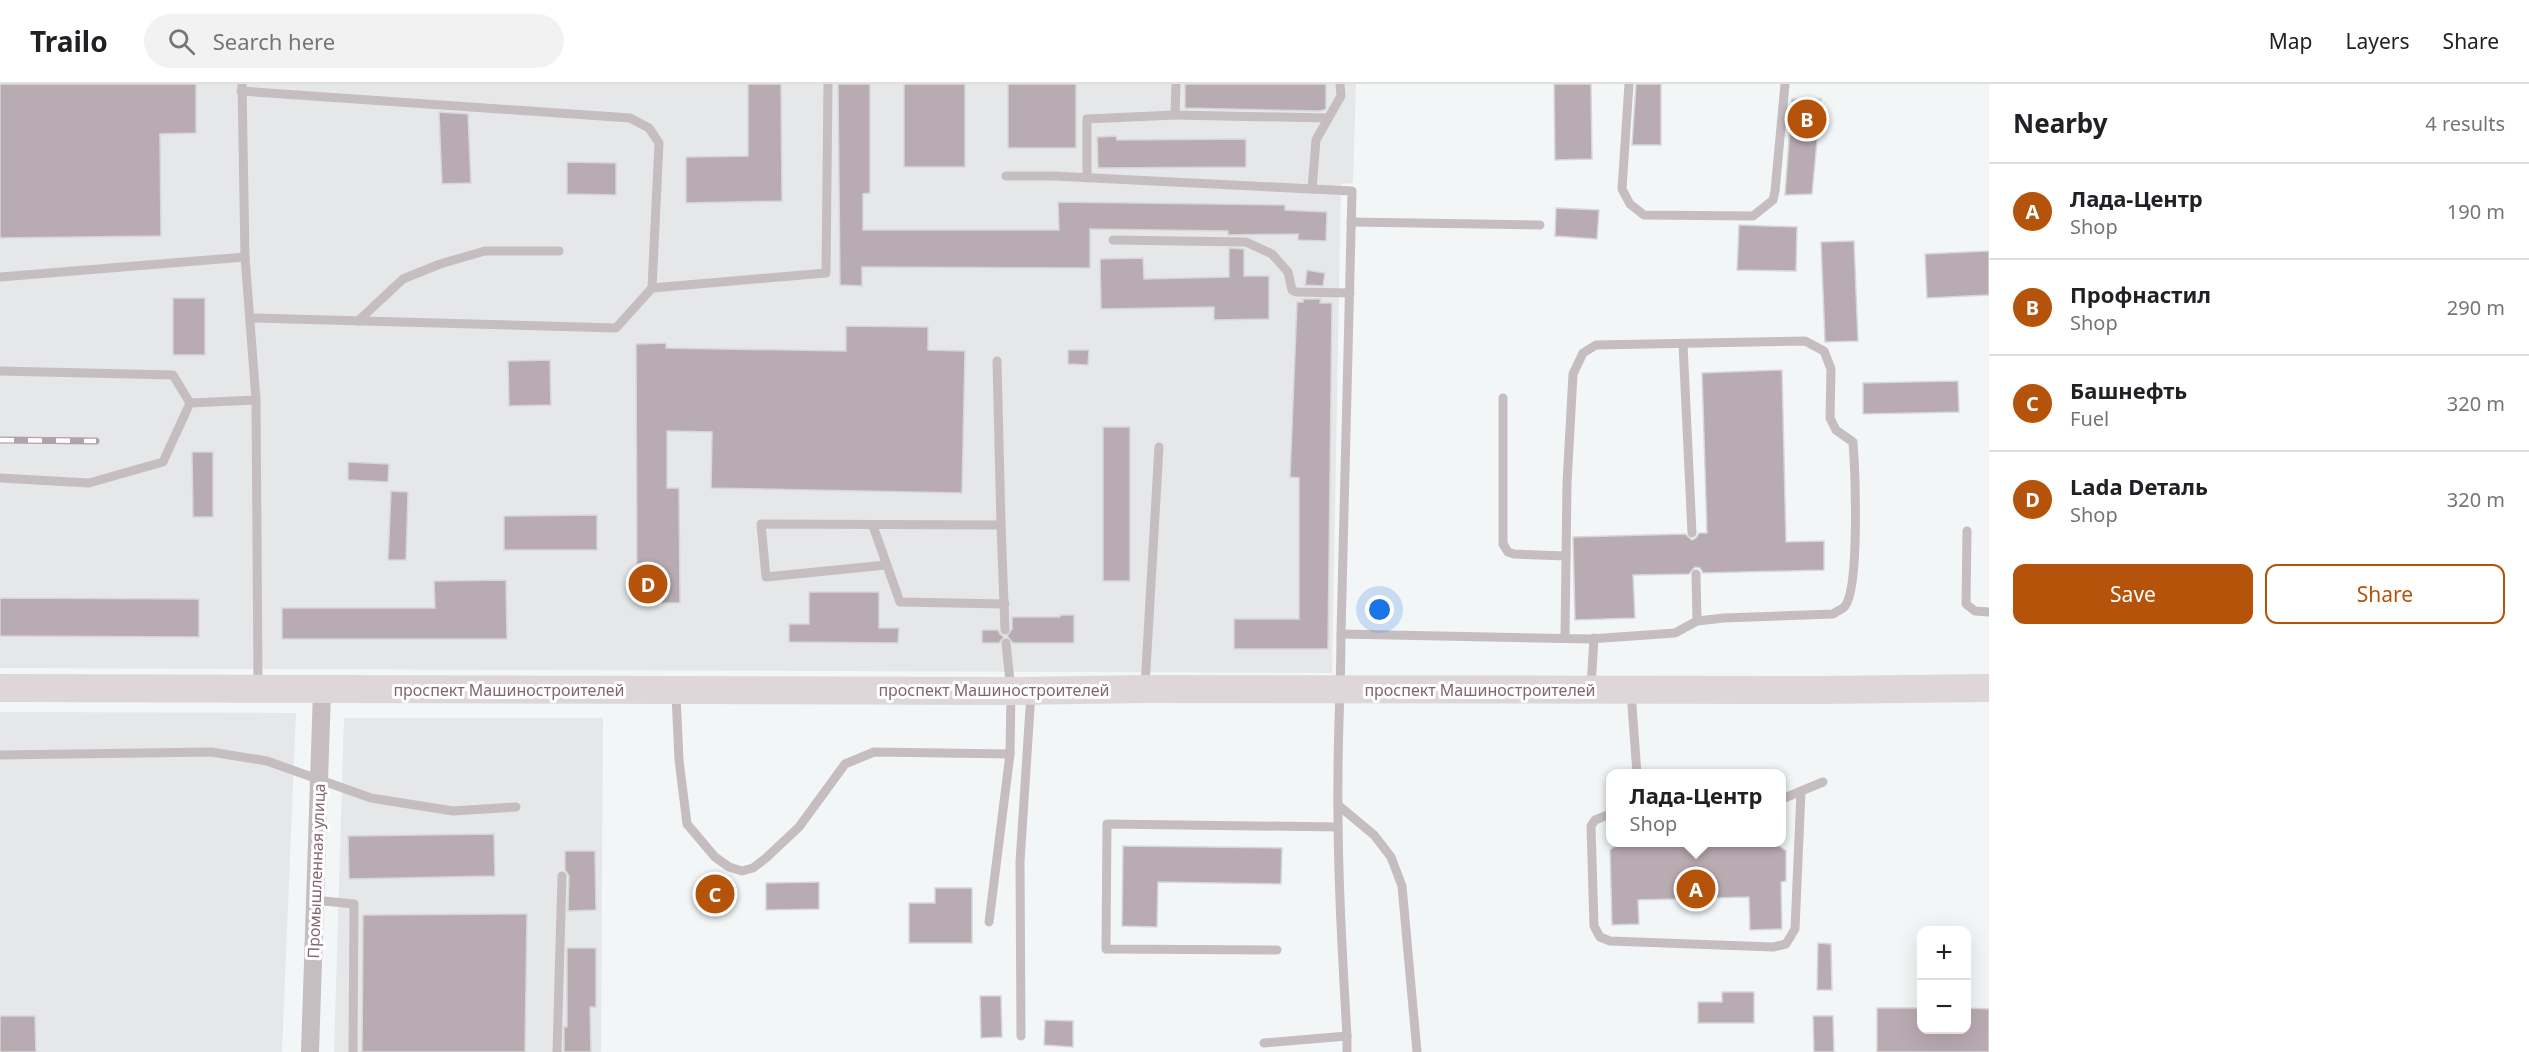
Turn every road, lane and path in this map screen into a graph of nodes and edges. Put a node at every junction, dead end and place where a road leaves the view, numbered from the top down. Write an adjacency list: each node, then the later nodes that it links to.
1 (828, 84): 18 (lane)
2 (1176, 84): 7 (lane)
3 (1340, 84): 8 (lane)
4 (1629, 84): 5 (lane)
5 (1785, 84)
6 (241, 88): 16 (lane); 18 (lane)
7 (1176, 115): 8 (lane); 10 (lane)
8 (1329, 118): 11 (lane)
9 (1006, 176): 10 (lane)
10 (1088, 178): 11 (lane)
11 (1312, 189): 12 (lane)
12 (1351, 222): 13 (lane); 19 (lane)
13 (1540, 225)
14 (1113, 240): 19 (lane)
15 (560, 251): 21 (lane)
16 (245, 257): 17 (lane); 20 (lane)
17 (0, 277)
18 (652, 288): 21 (lane)
19 (1350, 293): 41 (lane)
20 (250, 318): 21 (lane); 26 (lane)
21 (358, 321)
22 (1683, 344): 33 (lane); 34 (lane); 39 (lane)
23 (998, 361): 30 (lane)
24 (0, 371): 27 (lane)
25 (1503, 398): 34 (lane)
26 (256, 400): 27 (lane); 50 (lane)
27 (190, 403): 29 (lane)
28 (1159, 447): 48 (lane)
29 (0, 478)
30 (1001, 525): 31 (lane); 37 (lane)
31 (873, 526): 35 (lane); 35 (lane)
32 (1967, 531): 38 (lane)
33 (1692, 533)
34 (1566, 556): 42 (lane)
35 (886, 565): 37 (lane)
36 (1696, 574): 39 (lane)
37 (1005, 604): 40 (lane)
38 (1989, 612)
39 (1697, 621): 43 (lane)
40 (1005, 630)
41 (1341, 634): 42 (lane); 51 (lane)
42 (1565, 638): 43 (lane)
43 (1594, 638): 52 (lane)
44 (1006, 643): 54 (lane)
45 (0, 688): 50 (main road, проспект Машиностроителей)
46 (1989, 688): 49 (main road, проспект Машиностроителей)
47 (676, 689): 53 (main road, проспект Машиностроителей); 54 (main road, проспект Машиностроителей); 55 (lane)
48 (1145, 689): 51 (main road, проспект Машиностроителей); 54 (main road, проспект Машиностроителей)
49 (1631, 689): 52 (main road, проспект Машиностроителей); 57 (lane)
50 (258, 690): 53 (main road, проспект Машиностроителей)
51 (1342, 690): 52 (main road, проспект Машиностроителей); 62 (lane)
52 (1590, 690)
53 (322, 691): 58 (street, Промышленная улица)
54 (1021, 691): 55 (lane); 70 (lane)
55 (1010, 754): 68 (lane)
56 (0, 755): 58 (lane)
57 (1637, 769)
58 (320, 780): 63 (lane); 67 (street, Промышленная улица)
59 (1823, 782): 60 (lane)
60 (1801, 791): 61 (lane); 64 (lane)
61 (1786, 797)
62 (1338, 805): 65 (lane); 77 (lane)
63 (516, 807)
64 (1606, 816)
65 (1338, 827): 69 (lane); 71 (lane)
66 (562, 876): 75 (lane)
67 (314, 900): 73 (street, Промышленная улица); 74 (lane)
68 (989, 922)
69 (1277, 950)
70 (1021, 1036)
71 (1347, 1036): 72 (lane); 76 (lane)
72 (1264, 1043)
73 (310, 1052)
74 (353, 1052)
75 (557, 1052)
76 (1347, 1052)
77 (1417, 1052)

